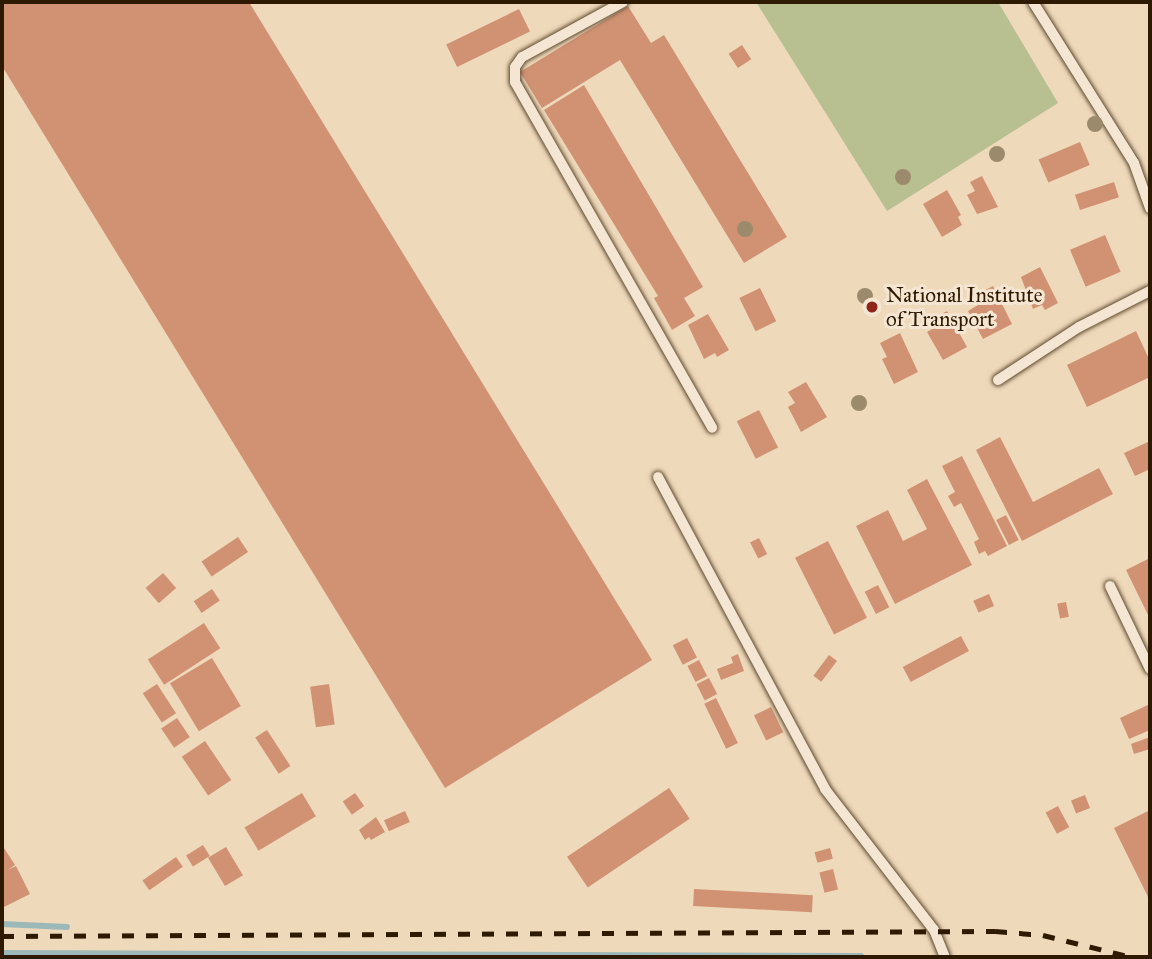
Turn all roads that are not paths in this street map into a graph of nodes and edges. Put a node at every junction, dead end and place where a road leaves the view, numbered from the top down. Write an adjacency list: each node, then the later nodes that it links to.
1 (623, 2): 6 (lane)
2 (1033, 2): 3 (lane)
3 (1150, 208)
4 (1150, 291): 5 (lane)
5 (998, 380)
6 (712, 428)
7 (658, 477): 10 (lane)
8 (1110, 586): 9 (lane)
9 (1150, 669)
10 (945, 957)

